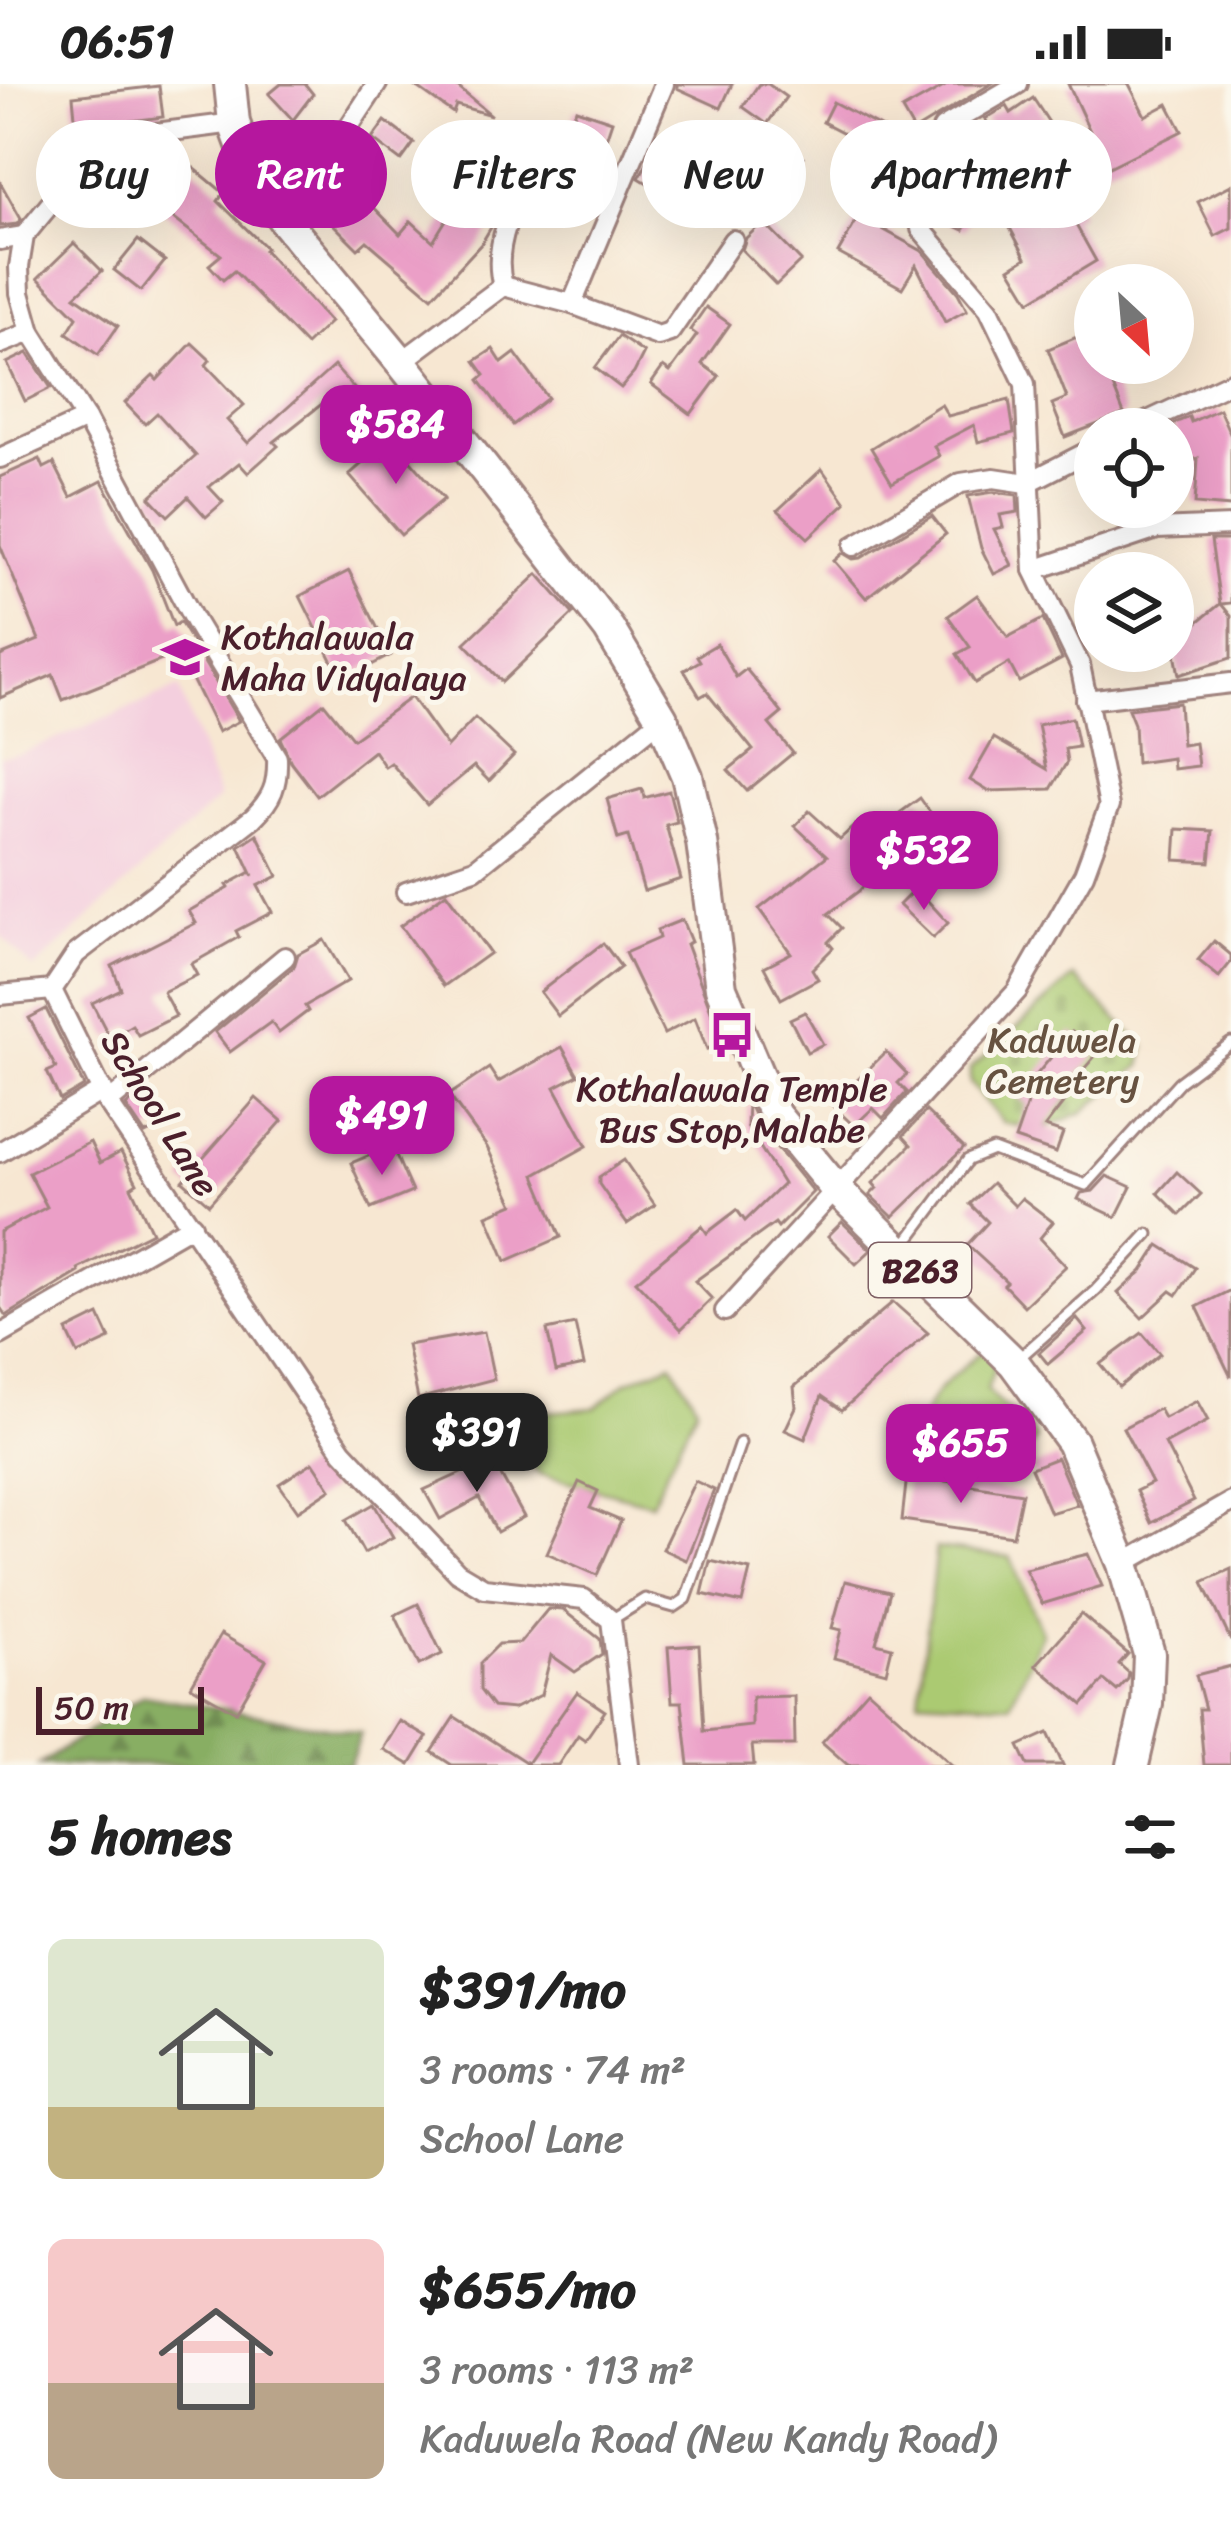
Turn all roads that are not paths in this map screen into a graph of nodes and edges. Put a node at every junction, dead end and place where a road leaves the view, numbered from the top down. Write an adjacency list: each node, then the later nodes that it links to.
1 (230, 84): 5 (main road, B263)
2 (377, 84): 6 (street)
3 (664, 84): 16 (street)
4 (1018, 84): 25 (street)
5 (234, 120)
6 (354, 120)
7 (215, 125): 10 (street)
8 (289, 228): 19 (main road, B263)
9 (506, 228): 13 (street)
10 (25, 236): 11 (street); 14 (street)
11 (0, 240)
12 (733, 240): 16 (street)
13 (503, 286): 16 (street); 19 (street)
14 (20, 293): 15 (street); 17 (street)
15 (0, 298)
16 (572, 304)
17 (31, 332): 18 (street); 22 (street)
18 (0, 344)
19 (401, 362): 31 (main road, B263)
20 (1231, 382): 21 (street)
21 (1176, 408)
22 (86, 419): 23 (street); 34 (street)
23 (0, 458)
24 (1074, 459): 25 (street)
25 (1027, 483): 27 (street); 28 (street)
26 (1231, 526): 28 (street)
27 (854, 546)
28 (1034, 569): 30 (street)
29 (1231, 683): 30 (street)
30 (1086, 700): 39 (street)
31 (662, 718): 32 (street); 39 (main road, B263)
32 (406, 892)
33 (285, 956): 37 (street)
34 (52, 990): 35 (street); 37 (street, School Lane)
35 (0, 995)
36 (1231, 1043): 42 (lane)
37 (105, 1096): 38 (street); 40 (street, School Lane)
38 (0, 1152)
39 (836, 1189): 42 (main road, B263); 43 (street)
40 (192, 1225): 44 (street); 49 (street, School Lane)
41 (1148, 1234): 45 (lane)
42 (901, 1251): 45 (main road, B263)
43 (724, 1311)
44 (0, 1335)
45 (1014, 1363): 48 (main road, B263)
46 (740, 1443): 49 (lane)
47 (1231, 1502): 48 (street)
48 (1123, 1564): 51 (main road, B263)
49 (611, 1620): 50 (street)
50 (629, 1765)
51 (1133, 1765)

